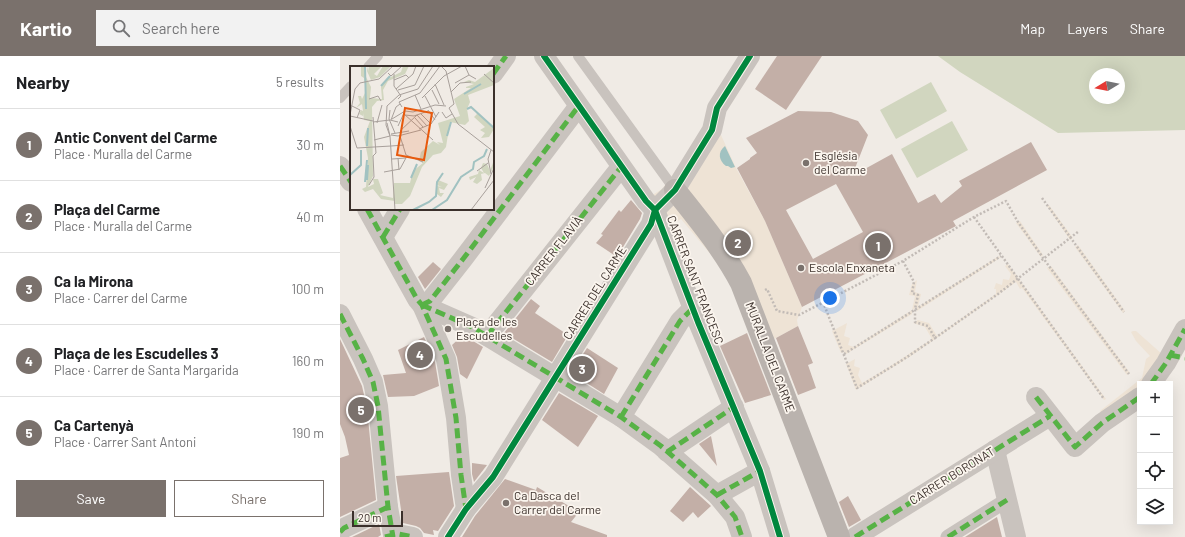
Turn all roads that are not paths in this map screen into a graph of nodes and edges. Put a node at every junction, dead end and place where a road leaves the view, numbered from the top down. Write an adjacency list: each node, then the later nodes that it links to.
1 (378, 56): 6 (lane)
2 (506, 56): 7 (street)
3 (544, 56): 10 (street, CARRER SANT FRANCESC)
4 (578, 56): 14 (lane)
5 (750, 56): 14 (street, CARRER DEL CARME)
6 (369, 66)
7 (494, 73)
8 (350, 87): 9 (lane)
9 (340, 98)
10 (578, 107): 12 (street, CARRER SANT FRANCESC); 19 (street)
11 (340, 166): 13 (street)
12 (621, 167): 17 (street, CARRER SANT FRANCESC); 23 (street, CARRER FLAVIÀ)
13 (350, 181)
14 (675, 190): 17 (street, CARRER DEL CARME); 45 (main road, MURALLA DEL CARME)
15 (368, 210): 18 (street)
16 (399, 210): 18 (street)
17 (655, 210): 20 (street, CARRER SANT FRANCESC); 25 (street, CARRER DEL CARME)
18 (383, 237): 19 (street)
19 (422, 305): 23 (street); 38 (street)
20 (693, 308): 29 (street, CARRER SANT FRANCESC); 31 (street)
21 (340, 314): 37 (street)
22 (1185, 329): 24 (street)
23 (487, 336): 25 (street)
24 (1177, 357): 26 (street)
25 (555, 377): 31 (street); 38 (street, CARRER DEL CARME)
26 (1154, 381)
27 (1036, 396): 30 (street)
28 (1137, 399): 30 (street)
29 (734, 407): 33 (street); 34 (street, CARRER SANT FRANCESC)
30 (1050, 416): 32 (street, CARRER BORONAT)
31 (621, 418): 33 (street)
32 (995, 450): 36 (street); 46 (street, CARRER BORONAT)
33 (667, 452): 35 (street)
34 (760, 470): 35 (street); 44 (street, CARRER SANT FRANCESC)
35 (717, 495): 43 (street)
36 (1007, 500): 47 (street); 48 (street)
37 (388, 507): 39 (street); 40 (street)
38 (466, 509): 42 (street, CARRER DEL CARME)
39 (340, 531)
40 (390, 536): 41 (street)
41 (413, 537)
42 (448, 537)
43 (742, 537)
44 (780, 537)
45 (839, 537)
46 (855, 537)
47 (948, 537)
48 (1016, 537)

